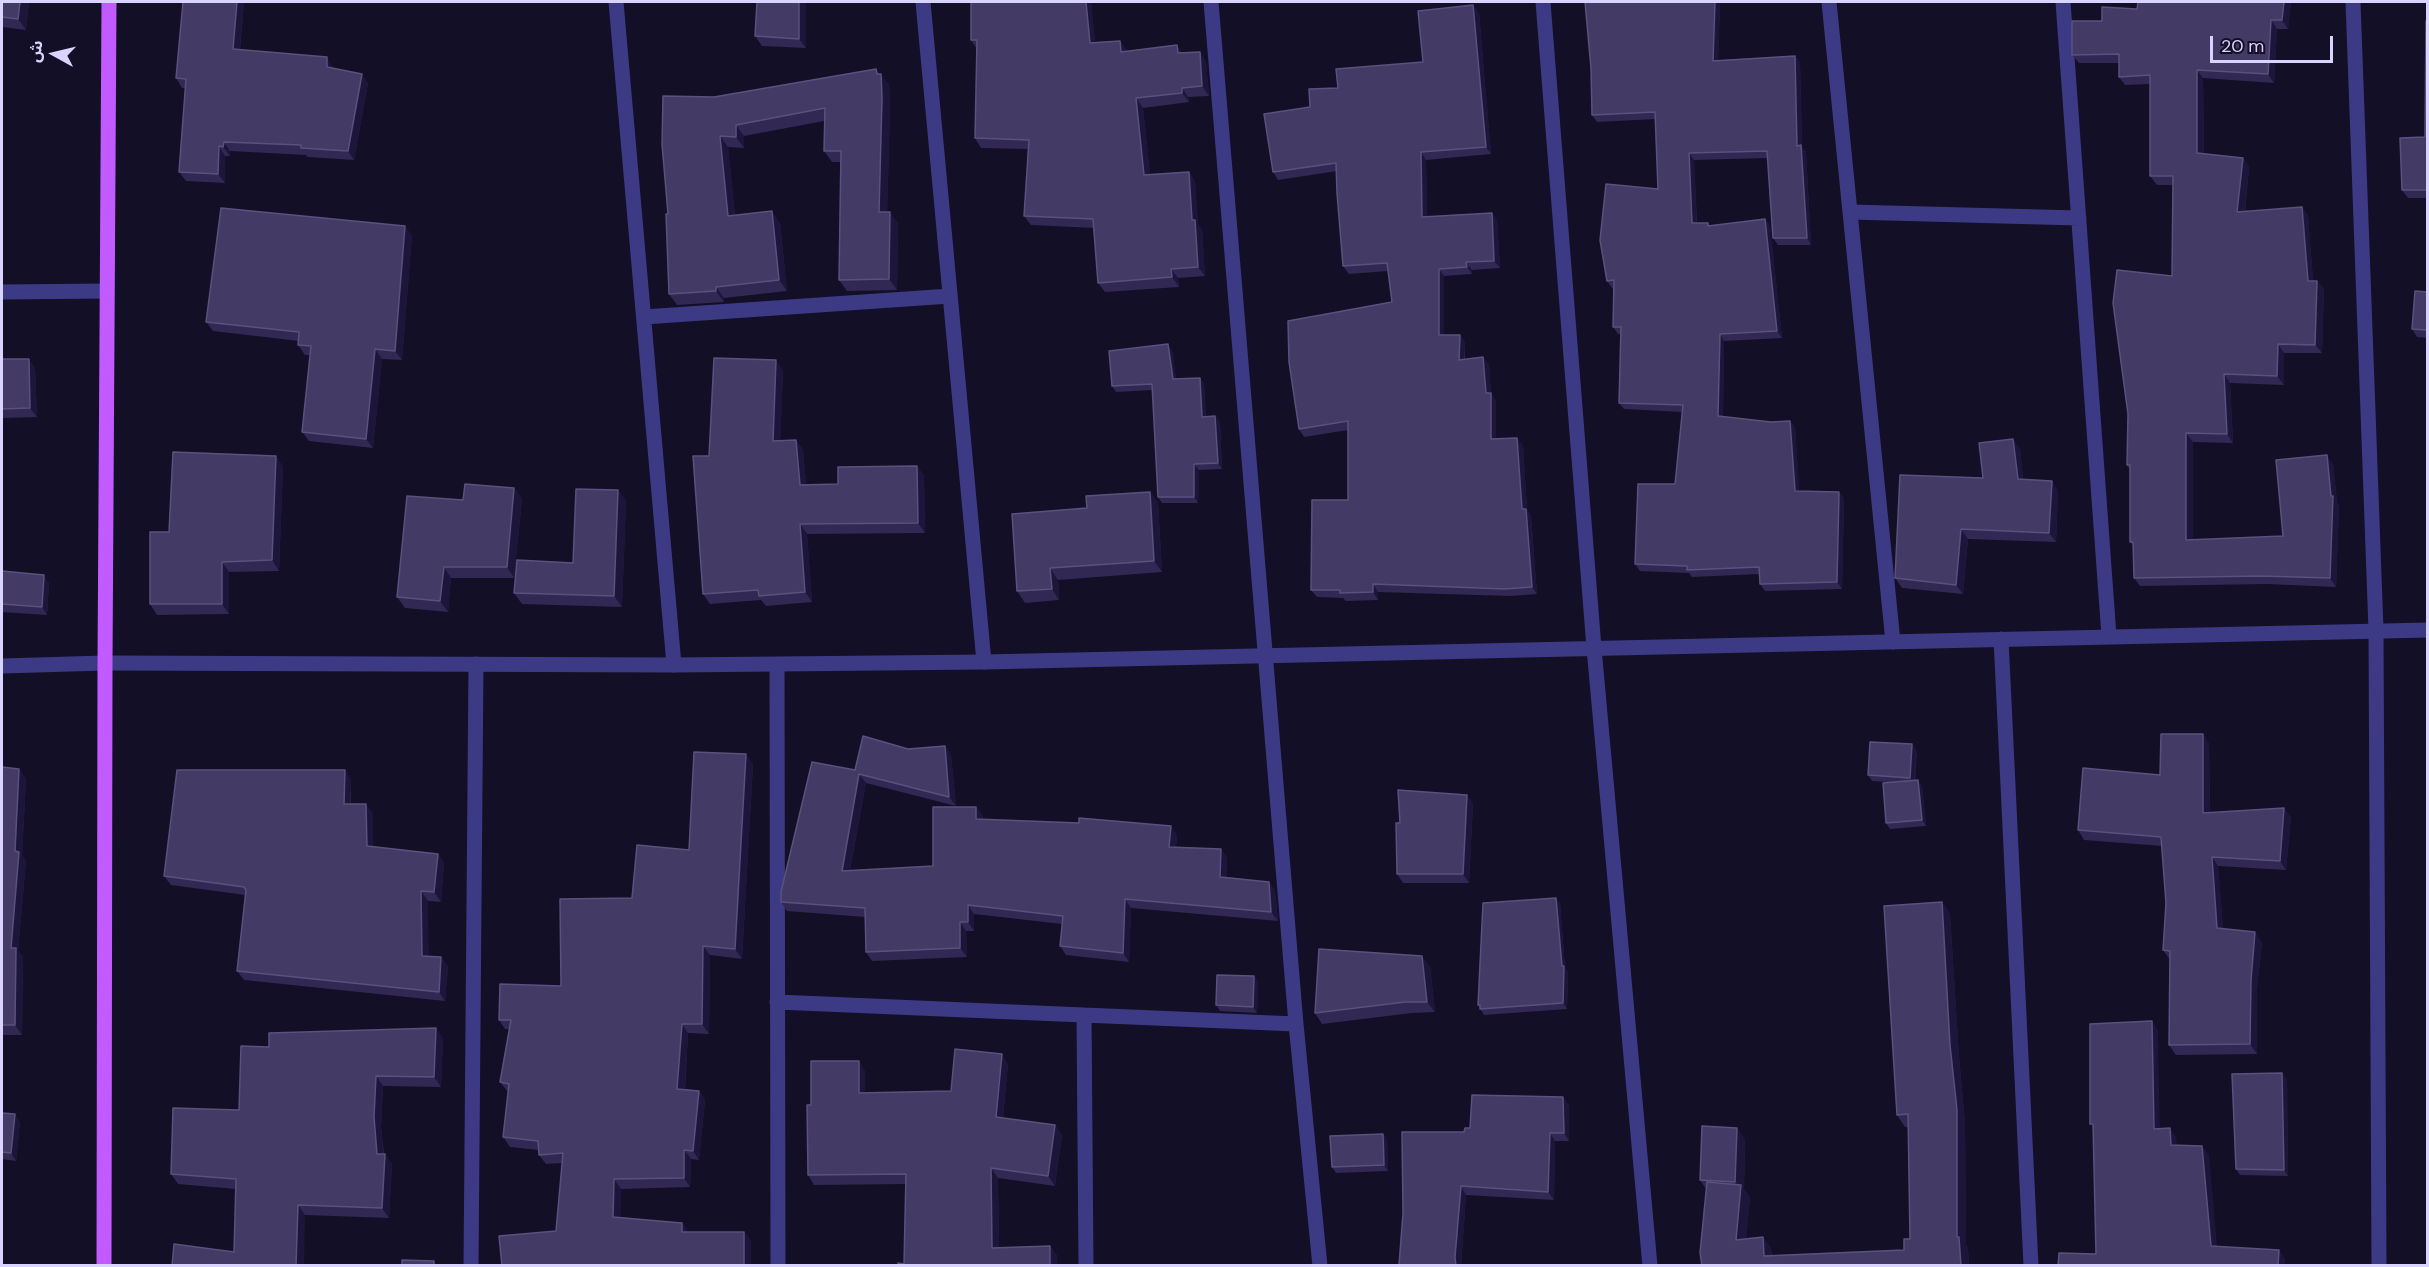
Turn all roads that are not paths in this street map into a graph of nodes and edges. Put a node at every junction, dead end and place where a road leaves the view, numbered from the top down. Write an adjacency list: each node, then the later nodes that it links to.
1 (109, 2): 12 (main road)
2 (616, 2): 14 (street)
3 (923, 2): 13 (street)
4 (1211, 2): 21 (street)
5 (1543, 2): 20 (street)
6 (1829, 2): 9 (street)
7 (2063, 2): 10 (street)
8 (2353, 2): 15 (street)
9 (1850, 212): 10 (street); 19 (street)
10 (2079, 218): 17 (street)
11 (2, 291): 12 (street)
12 (107, 291): 23 (main road)
13 (950, 296): 14 (street); 22 (street)
14 (644, 317): 25 (street)
15 (2376, 630): 16 (street); 17 (street); 38 (street)
16 (2427, 630)
17 (2109, 636): 18 (street)
18 (2001, 639): 19 (street); 37 (street)
19 (1893, 642): 20 (street)
20 (1594, 648): 21 (street); 36 (street)
21 (1265, 656): 22 (street); 30 (street)
22 (984, 662): 26 (street)
23 (105, 663): 24 (street); 27 (street); 31 (main road)
24 (476, 664): 25 (street); 32 (street)
25 (674, 665): 26 (street)
26 (777, 665): 28 (street)
27 (2, 666)
28 (777, 1002): 29 (street); 33 (street)
29 (1084, 1015): 30 (street); 34 (street)
30 (1296, 1024): 35 (street)
31 (104, 1266)
32 (471, 1266)
33 (778, 1266)
34 (1086, 1266)
35 (1320, 1266)
36 (1650, 1266)
37 (2031, 1266)
38 (2379, 1266)

